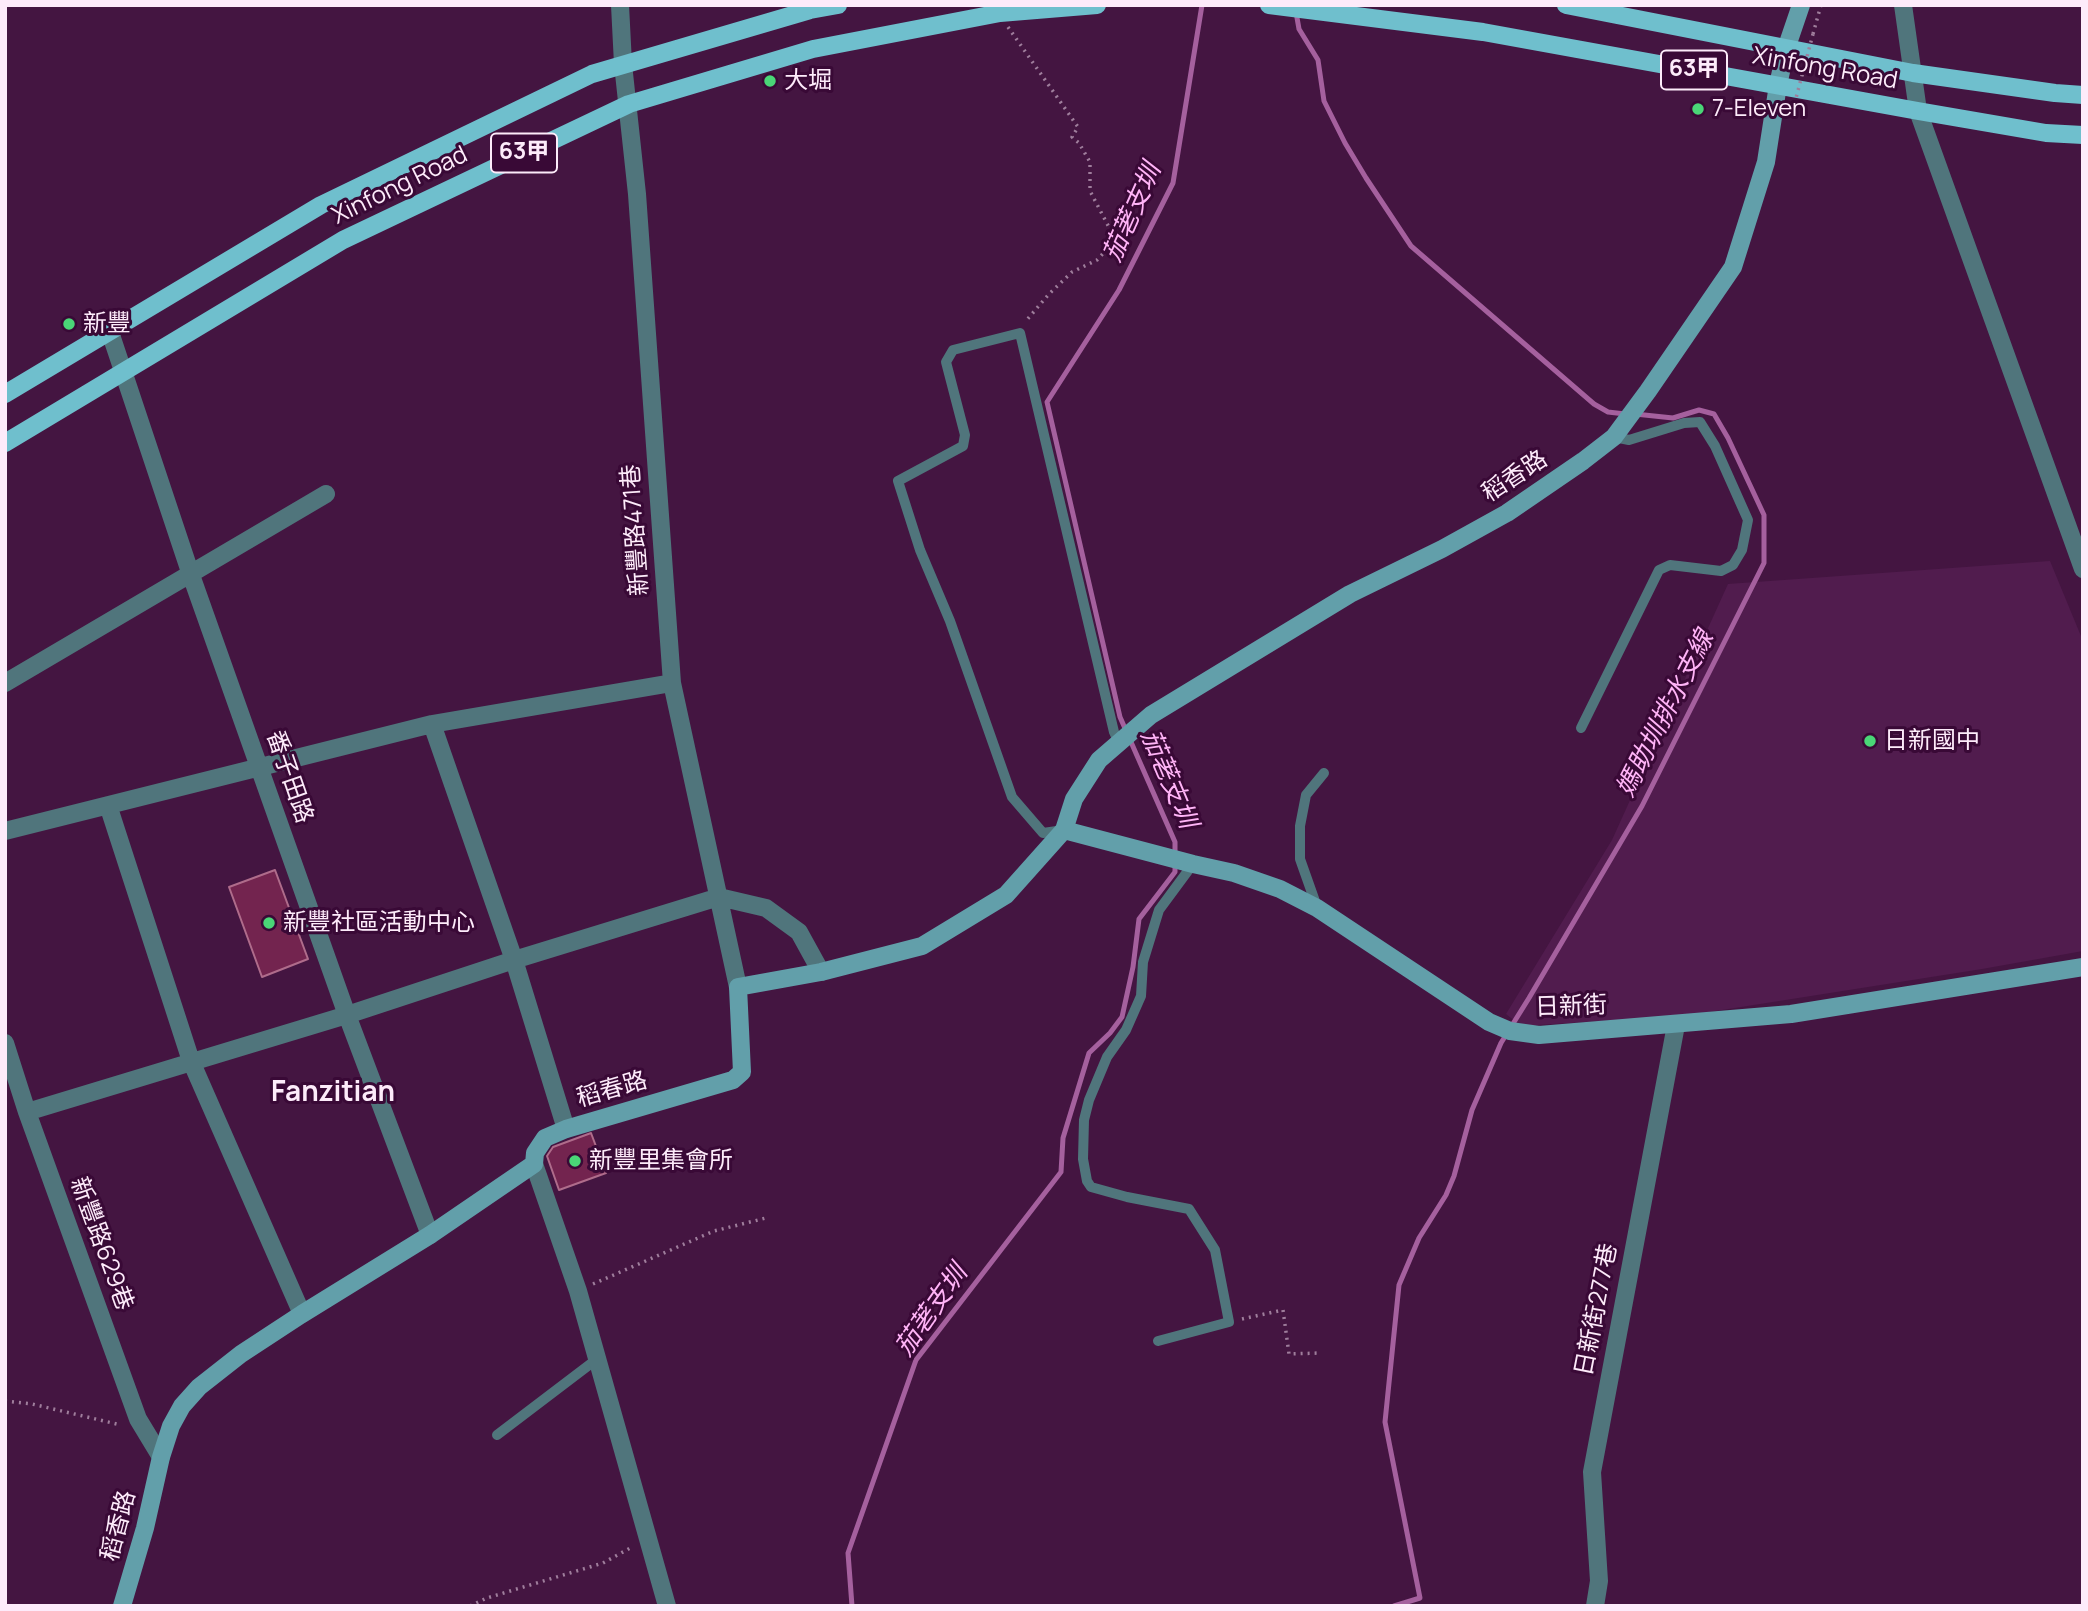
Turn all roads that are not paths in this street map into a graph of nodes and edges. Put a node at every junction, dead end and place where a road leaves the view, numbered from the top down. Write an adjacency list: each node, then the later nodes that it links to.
1 (620, 5): 9 (street, 新豐路471巷)
2 (838, 5): 9 (main road, Xinfong Road / 63甲)
3 (1097, 5): 13 (main road, Xinfong Road / 63甲)
4 (1566, 5): 8 (main road, Xinfong Road / 63甲)
5 (1801, 5): 8 (street, 稻香路)
6 (1903, 5): 10 (street)
7 (1287, 7): 11 (main road, Xinfong Road / 63甲)
8 (1786, 49): 10 (main road, Xinfong Road / 63甲); 11 (street, 稻香路)
9 (623, 64): 13 (street, 新豐路471巷); 16 (main road, Xinfong Road / 63甲)
10 (1913, 73): 12 (main road, Xinfong Road / 63甲); 14 (street)
11 (1778, 85): 14 (main road, Xinfong Road / 63甲); 19 (street, 稻香路)
12 (2083, 94)
13 (629, 104): 17 (main road, Xinfong Road / 63甲); 25 (street, 新豐路471巷)
14 (1918, 111): 15 (main road, Xinfong Road / 63甲); 22 (street)
15 (2083, 135)
16 (110, 331): 17 (street, 番子田路); 18 (main road, Xinfong Road / 63甲)
17 (122, 372): 20 (main road, Xinfong Road / 63甲); 23 (street, 番子田路)
18 (5, 394)
19 (1614, 437): 27 (lane); 28 (street, 稻香路)
20 (5, 443)
21 (326, 494): 23 (street)
22 (2083, 569)
23 (191, 575): 24 (street); 29 (street, 番子田路)
24 (5, 683)
25 (672, 683): 26 (street); 35 (street, 新豐路471巷)
26 (432, 724): 29 (street); 37 (street)
27 (1581, 728)
28 (1119, 743): 32 (street, 稻香路); 32 (lane)
29 (260, 768): 31 (street); 41 (street, 番子田路)
30 (1324, 773): 36 (lane)
31 (108, 805): 33 (street); 44 (street)
32 (1064, 830): 34 (street, 日新街); 39 (street)
33 (5, 831)
34 (1192, 864): 36 (street, 日新街); 50 (lane)
35 (719, 897): 37 (street); 39 (street); 40 (street, 新豐路471巷)
36 (1317, 908): 42 (street, 日新街)
37 (514, 960): 41 (street); 46 (street)
38 (2083, 967): 42 (street, 日新街)
39 (821, 972): 40 (street)
40 (738, 987): 46 (street, 稻春路)
41 (346, 1014): 44 (street); 48 (street, 番子田路)
42 (1676, 1025): 56 (street, 日新街277巷)
43 (5, 1043): 45 (street, 新豐路629巷)
44 (191, 1061): 45 (street); 49 (street)
45 (27, 1112): 53 (street, 新豐路629巷)
46 (566, 1129): 47 (street, 稻春路)
47 (534, 1164): 48 (street, 稻春路); 51 (street)
48 (430, 1236): 49 (street, 稻春路)
49 (302, 1314): 53 (street, 稻春路)
50 (1158, 1341)
51 (597, 1359): 52 (lane); 55 (street)
52 (497, 1435)
53 (161, 1457): 54 (street, 稻香路)
54 (122, 1606)
55 (667, 1606)
56 (1595, 1606)

